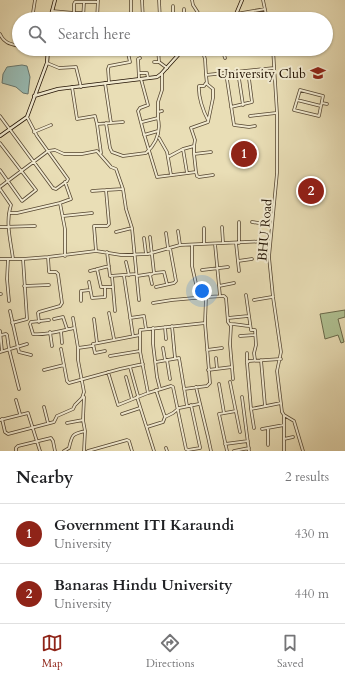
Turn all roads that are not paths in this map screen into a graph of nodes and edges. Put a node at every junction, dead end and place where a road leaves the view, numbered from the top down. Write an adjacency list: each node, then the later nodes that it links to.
1 (35, 0): 14 (street)
2 (55, 0): 13 (street)
3 (131, 0): 19 (street)
4 (142, 0): 20 (street)
5 (159, 0): 21 (street)
6 (192, 0): 23 (street)
7 (242, 0): 24 (street)
8 (263, 0): 12 (street)
9 (98, 1): 10 (street); 18 (street)
10 (84, 2): 16 (street); 17 (street)
11 (173, 6): 22 (street)
12 (265, 9): 25 (street); 26 (street)
13 (52, 11): 15 (street)
14 (33, 12)
15 (63, 12)
16 (74, 12)
17 (83, 12)
18 (97, 12)
19 (131, 12)
20 (143, 12)
21 (160, 12)
22 (173, 12)
23 (198, 12)
24 (238, 12)
25 (248, 12)
26 (266, 12)
27 (0, 34): 28 (street)
28 (12, 45)
29 (48, 56): 38 (street)
30 (129, 56): 50 (street)
31 (159, 56): 37 (street)
32 (178, 56): 39 (street)
33 (204, 56): 46 (street)
34 (273, 56): 40 (street, BHU Road)
35 (140, 58): 43 (street)
36 (154, 62): 37 (street)
37 (159, 62): 39 (street)
38 (47, 63): 52 (street); 54 (street)
39 (167, 68): 45 (street)
40 (274, 68): 41 (street); 63 (street, BHU Road)
41 (248, 71): 42 (street); 58 (street)
42 (238, 72): 44 (street); 58 (street)
43 (138, 73): 47 (street); 48 (street)
44 (226, 73): 46 (street); 60 (street)
45 (162, 74): 47 (street); 62 (street)
46 (206, 75): 51 (street)
47 (148, 78): 48 (street)
48 (140, 79): 50 (street); 70 (street)
49 (105, 83): 50 (street); 52 (street); 72 (street)
50 (109, 83)
51 (206, 83): 68 (street); 68 (street)
52 (81, 86): 53 (street)
53 (72, 87): 54 (street); 73 (street)
54 (34, 96): 66 (street)
55 (297, 100): 56 (street); 59 (street); 59 (street)
56 (322, 103): 57 (street); 59 (street)
57 (327, 104)
58 (243, 105): 60 (street)
59 (321, 106)
60 (231, 107): 75 (street)
61 (162, 111): 62 (street)
62 (158, 112): 67 (street)
63 (277, 113): 65 (street); 112 (street, BHU Road)
64 (0, 116): 76 (street)
65 (250, 116)
66 (27, 117): 76 (street); 77 (street)
67 (158, 118): 70 (street); 78 (street)
68 (208, 120): 83 (street)
69 (123, 122): 72 (street)
70 (142, 122): 79 (street)
71 (106, 123): 72 (street); 73 (street); 85 (street)
72 (111, 123)
73 (97, 124): 88 (street)
74 (51, 125): 77 (street)
75 (255, 126)
76 (11, 129): 80 (street); 91 (street)
77 (34, 132): 86 (street)
78 (158, 132): 79 (street); 85 (street)
79 (144, 135): 85 (street)
80 (0, 136)
81 (159, 138): 90 (street)
82 (0, 143): 93 (street)
83 (194, 146): 84 (street); 89 (street)
84 (183, 149): 90 (street); 95 (street)
85 (149, 150): 97 (street)
86 (48, 152): 88 (street); 91 (street); 99 (street)
87 (211, 152): 89 (street)
88 (101, 154): 102 (street)
89 (194, 154): 94 (street)
90 (168, 157): 97 (street)
91 (34, 162): 93 (street); 101 (street)
92 (0, 170): 98 (street)
93 (21, 171): 98 (street); 98 (street)
94 (196, 172): 95 (street); 96 (street)
95 (187, 173): 97 (street)
96 (213, 174)
97 (171, 175)
98 (8, 181): 100 (street)
99 (65, 182): 101 (street); 106 (street)
100 (0, 188): 107 (street)
101 (54, 188): 105 (street)
102 (122, 189): 103 (street); 117 (street)
103 (106, 190): 104 (street); 132 (street)
104 (92, 191)
105 (51, 193)
106 (60, 203): 107 (street); 109 (street)
107 (9, 213): 115 (street)
108 (92, 213): 109 (street)
109 (62, 216): 137 (street)
110 (239, 222): 126 (street)
111 (252, 222): 112 (street)
112 (271, 225): 124 (street, BHU Road)
113 (35, 226): 115 (street)
114 (0, 227): 115 (street)
115 (9, 227): 141 (street)
116 (222, 227): 125 (street)
117 (132, 228): 120 (street); 135 (street)
118 (204, 228): 127 (street)
119 (178, 231): 129 (street)
120 (116, 232)
121 (166, 233): 131 (street)
122 (150, 237): 134 (street)
123 (144, 238): 136 (street)
124 (270, 241): 126 (street); 174 (street, BHU Road)
125 (223, 243): 126 (street); 128 (street)
126 (238, 243): 144 (street)
127 (204, 244): 128 (street); 130 (street)
128 (215, 244): 148 (street)
129 (180, 245): 130 (street); 131 (street)
130 (192, 245): 172 (street)
131 (169, 248): 134 (street); 162 (street)
132 (96, 251): 133 (street); 137 (street)
133 (107, 252): 135 (street); 146 (street)
134 (152, 253): 136 (street); 153 (street)
135 (135, 254): 136 (street); 155 (street)
136 (146, 254)
137 (65, 256): 138 (street)
138 (48, 257): 142 (street); 190 (street)
139 (0, 259): 140 (street)
140 (8, 259): 141 (street); 177 (street)
141 (13, 259): 142 (street)
142 (23, 259): 164 (street)
143 (252, 259): 144 (street)
144 (238, 261): 152 (street)
145 (126, 262): 158 (street)
146 (109, 266): 149 (street); 156 (street)
147 (228, 267): 148 (street)
148 (218, 268): 150 (street); 165 (street)
149 (97, 269): 151 (street); 166 (street)
150 (202, 270)
151 (90, 271)
152 (239, 272)
153 (154, 273): 154 (street); 162 (street)
154 (150, 274): 155 (street); 161 (street)
155 (136, 275): 158 (street); 175 (street)
156 (112, 276): 157 (street); 167 (street)
157 (124, 276): 158 (street); 185 (street)
158 (129, 276)
159 (89, 282): 169 (street)
160 (234, 283): 165 (street)
161 (152, 284)
162 (167, 284): 168 (street)
163 (49, 285): 164 (street)
164 (24, 286): 191 (street)
165 (219, 286): 171 (street)
166 (105, 287): 167 (street); 169 (street)
167 (113, 287): 181 (street)
168 (156, 287)
169 (90, 290): 178 (street)
170 (246, 295): 183 (street)
171 (220, 296): 173 (street); 186 (street)
172 (199, 297): 173 (street); 179 (street)
173 (206, 297): 192 (street)
174 (273, 297): 176 (street); 231 (street, BHU Road)
175 (139, 300)
176 (254, 300)
177 (9, 301)
178 (81, 301)
179 (153, 303)
180 (10, 311): 191 (street)
181 (115, 311)
182 (109, 313): 210 (street)
183 (248, 316): 186 (street); 195 (street)
184 (73, 318): 197 (street)
185 (130, 318): 200 (street); 207 (street)
186 (228, 318): 193 (street)
187 (54, 319): 199 (street)
188 (94, 319): 212 (street)
189 (49, 320): 190 (street)
190 (39, 322): 203 (street)
191 (12, 323): 216 (street)
192 (205, 323): 194 (street); 223 (street)
193 (230, 324): 195 (street); 240 (street)
194 (172, 326): 196 (street); 229 (street)
195 (250, 326): 206 (street)
196 (165, 327): 198 (street); 209 (street)
197 (74, 328): 199 (street); 217 (street)
198 (153, 328): 200 (street); 235 (street)
199 (67, 329): 201 (street)
200 (146, 329): 205 (street)
201 (61, 330): 203 (street); 211 (street)
202 (0, 331): 204 (street)
203 (50, 332): 214 (street)
204 (1, 335): 220 (street); 224 (street)
205 (140, 335): 207 (street); 222 (street)
206 (255, 335): 208 (street); 233 (street)
207 (133, 336): 210 (street)
208 (240, 336)
209 (166, 339)
210 (114, 340): 212 (street)
211 (62, 343)
212 (97, 343): 215 (street)
213 (27, 344): 216 (street)
214 (52, 346)
215 (93, 346): 217 (street); 225 (street)
216 (17, 347): 220 (street); 227 (street)
217 (78, 348): 248 (street)
218 (163, 348): 232 (street)
219 (222, 348): 223 (street)
220 (9, 349): 224 (street); 252 (street)
221 (61, 349): 238 (street)
222 (140, 350): 228 (street); 237 (street)
223 (207, 350): 243 (street)
224 (1, 351)
225 (105, 351)
226 (247, 353): 236 (street)
227 (31, 355)
228 (110, 356)
229 (175, 358): 232 (street); 254 (street)
230 (216, 358): 241 (street)
231 (281, 358): 234 (street); 263 (street, BHU Road)
232 (166, 360): 235 (street); 246 (street)
233 (255, 360): 234 (street); 236 (street)
234 (261, 360): 266 (street)
235 (156, 362): 253 (street)
236 (247, 363): 269 (street)
237 (143, 364): 239 (street); 256 (street)
238 (64, 365): 242 (street); 248 (street)
239 (130, 367): 244 (street); 258 (street)
240 (232, 367): 241 (street); 247 (street)
241 (217, 369): 243 (street)
242 (44, 370)
243 (208, 370): 251 (street)
244 (108, 372): 248 (street); 261 (street)
245 (126, 377): 261 (street)
246 (170, 379)
247 (233, 379)
248 (82, 380): 257 (street)
249 (230, 382): 271 (street)
250 (219, 384): 272 (street)
251 (196, 387): 254 (street); 262 (street)
252 (19, 389)
253 (160, 389): 255 (street); 270 (street)
254 (184, 389): 265 (street)
255 (156, 390): 256 (street); 276 (street)
256 (148, 392): 258 (street)
257 (84, 394): 278 (street); 279 (street)
258 (137, 397): 261 (street); 268 (street)
259 (242, 397): 291 (street)
260 (16, 400): 273 (street)
261 (132, 400)
262 (199, 404): 264 (street); 307 (street)
263 (281, 404): 266 (street); 275 (street, BHU Road)
264 (191, 405): 265 (street); 296 (street)
265 (187, 406): 270 (street)
266 (265, 406): 269 (street)
267 (44, 407): 279 (street)
268 (140, 408): 274 (street); 283 (street)
269 (252, 408): 284 (street)
270 (178, 409): 276 (street); 296 (street)
271 (236, 411): 272 (street); 288 (street)
272 (224, 413): 293 (street)
273 (20, 414): 277 (street); 282 (street)
274 (122, 414)
275 (284, 415): 281 (street); 312 (street, BHU Road)
276 (165, 417): 283 (street)
277 (1, 419): 282 (street)
278 (83, 420): 280 (street); 287 (street)
279 (48, 423): 282 (street)
280 (67, 423)
281 (284, 425): 285 (street); 290 (street)
282 (34, 427): 292 (street)
283 (147, 427): 305 (street)
284 (254, 428)
285 (268, 428): 286 (street); 294 (street)
286 (262, 429)
287 (84, 431): 301 (street); 302 (street)
288 (240, 432)
289 (293, 437): 290 (street)
290 (284, 439): 311 (street)
291 (248, 440): 293 (street); 297 (street)
292 (37, 441): 298 (street); 299 (street); 300 (street)
293 (225, 444): 308 (street)
294 (268, 445)
295 (166, 448): 306 (street)
296 (193, 450)
297 (249, 450): 310 (street)
298 (16, 451)
299 (40, 451)
300 (55, 451)
301 (64, 451)
302 (84, 451)
303 (88, 451): 304 (street)
304 (132, 451)
305 (154, 451)
306 (167, 451)
307 (211, 451)
308 (227, 451)
309 (234, 451): 310 (street)
310 (238, 451)
311 (284, 451)
312 (303, 451)

